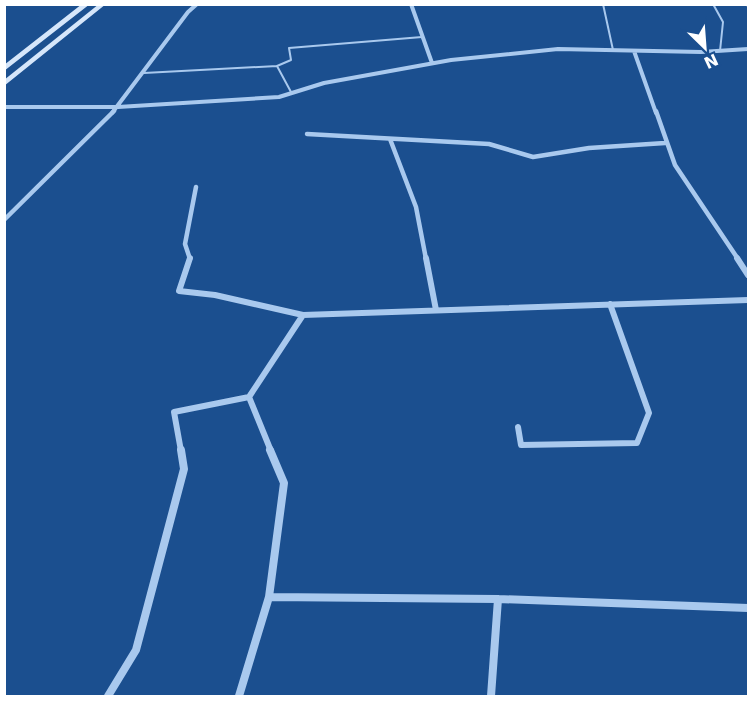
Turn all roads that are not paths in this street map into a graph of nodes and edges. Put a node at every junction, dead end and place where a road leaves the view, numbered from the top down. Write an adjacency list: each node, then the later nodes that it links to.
1 (87, 4): 14 (street)
2 (103, 4): 16 (street)
3 (197, 4): 15 (street)
4 (411, 4): 7 (street)
5 (603, 4): 9 (lane)
6 (712, 4): 11 (lane)
7 (422, 37): 12 (street); 13 (lane)
8 (748, 49): 11 (street)
9 (613, 50): 10 (street); 12 (street)
10 (634, 51): 11 (street); 22 (street)
11 (720, 51)
12 (432, 63): 17 (street)
13 (277, 66): 15 (lane); 17 (lane)
14 (4, 69)
15 (144, 73): 18 (street)
16 (4, 84)
17 (291, 92): 18 (street)
18 (118, 106): 19 (street); 24 (street)
19 (4, 107)
20 (307, 134): 21 (street)
21 (390, 139): 22 (street); 28 (street)
22 (665, 143): 25 (street)
23 (196, 187): 29 (street)
24 (4, 220)
25 (748, 276)
26 (748, 300): 27 (street)
27 (610, 304): 28 (street); 31 (street)
28 (436, 310): 29 (street)
29 (303, 315): 30 (street)
30 (249, 397): 32 (street); 35 (street)
31 (518, 427)
32 (269, 597): 33 (street); 36 (street)
33 (498, 599): 34 (street); 37 (street)
34 (748, 608)
35 (108, 696)
36 (239, 696)
37 (491, 696)

